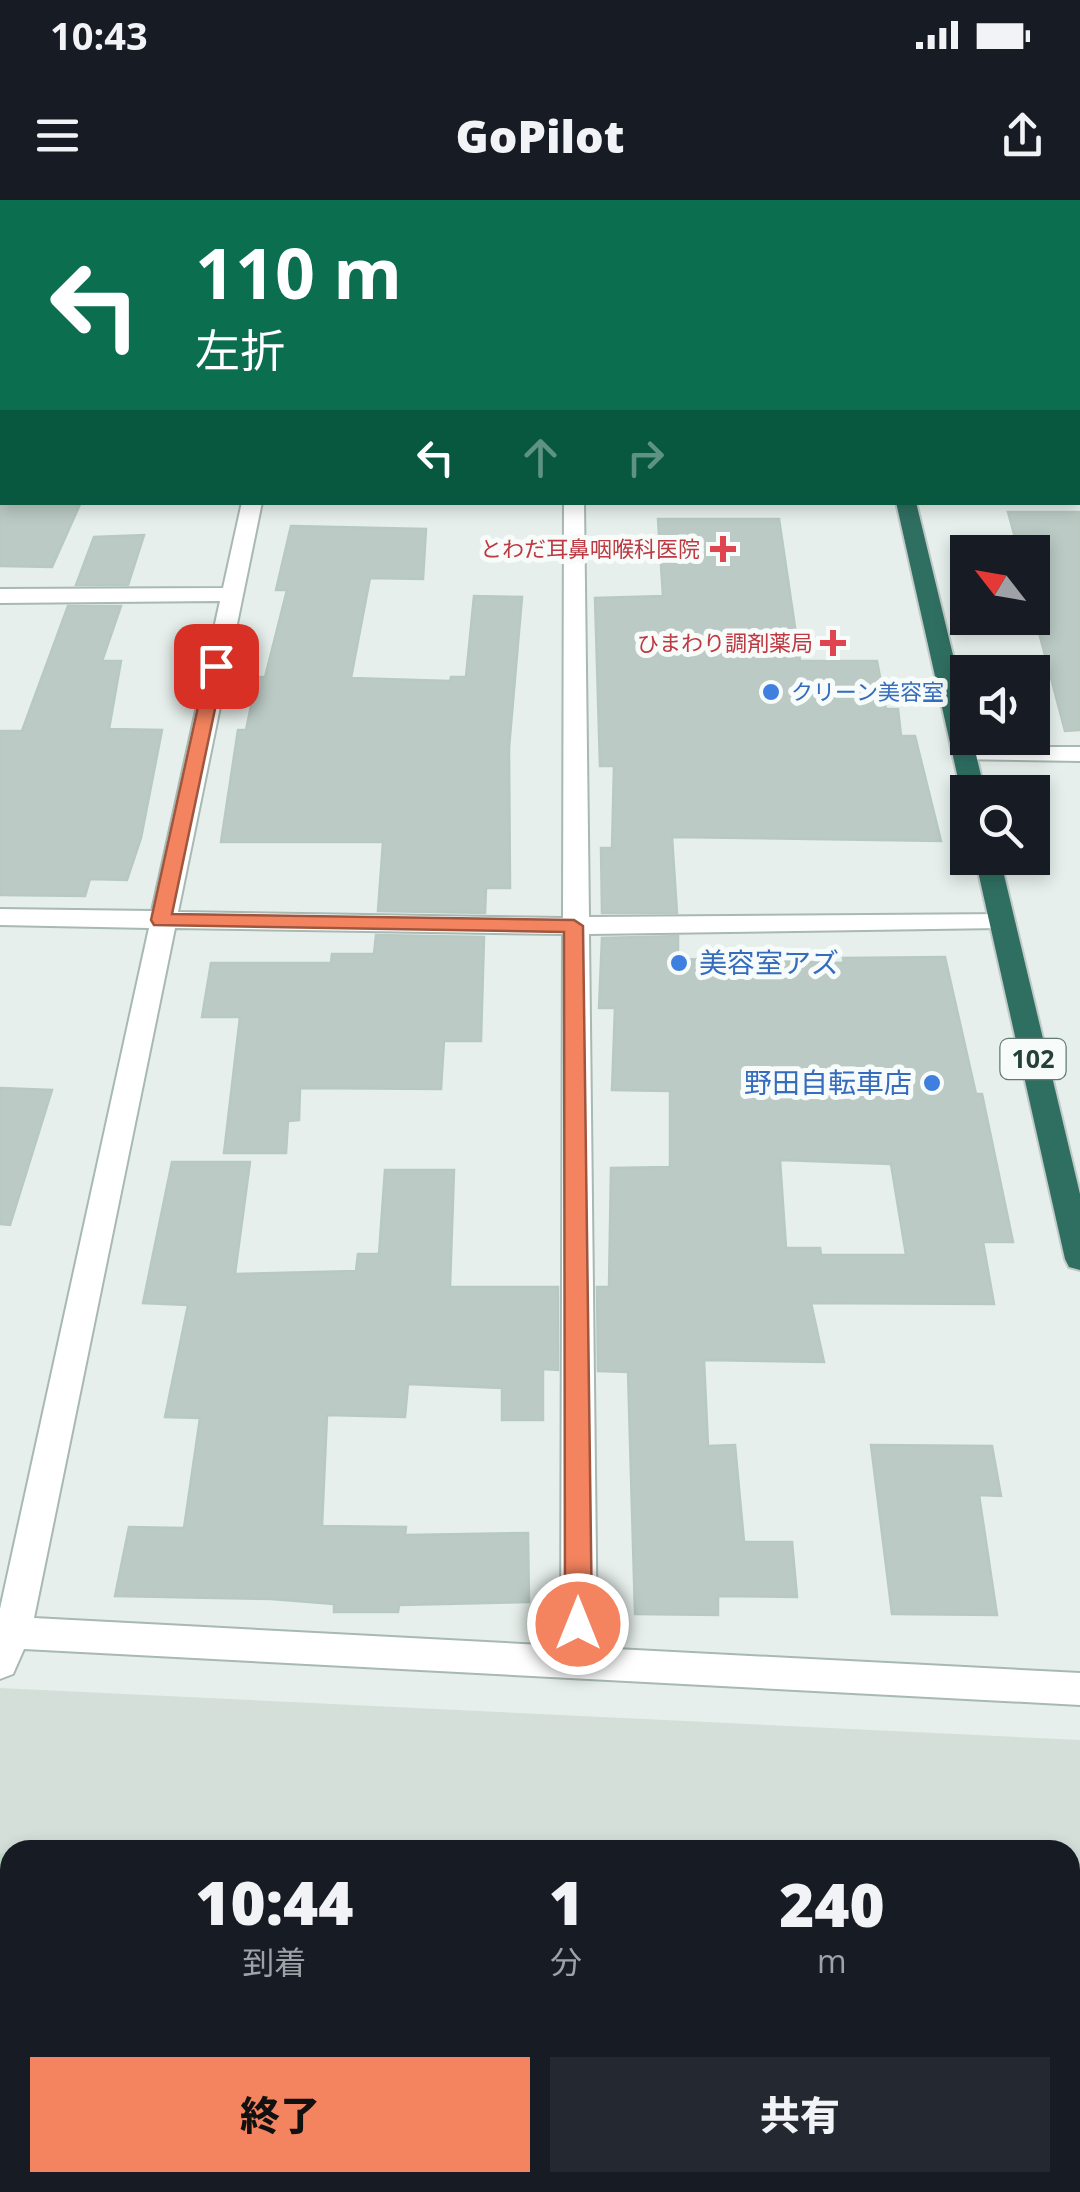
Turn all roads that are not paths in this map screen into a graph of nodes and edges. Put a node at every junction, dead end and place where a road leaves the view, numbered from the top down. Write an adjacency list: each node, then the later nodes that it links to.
1 (251, 505): 4 (street)
2 (574, 505): 13 (street)
3 (907, 505): 6 (highway)
4 (231, 594): 5 (street); 11 (street)
5 (0, 596)
6 (950, 693)
7 (1050, 754): 8 (street)
8 (1080, 754)
9 (991, 875): 12 (highway, 102)
10 (0, 918): 11 (street)
11 (161, 920): 13 (street); 15 (street)
12 (1001, 920): 13 (street); 14 (highway, 102)
13 (574, 926): 16 (street)
14 (1080, 1260)
15 (4, 1642): 16 (street)
16 (579, 1663): 17 (street)
17 (1080, 1689)

